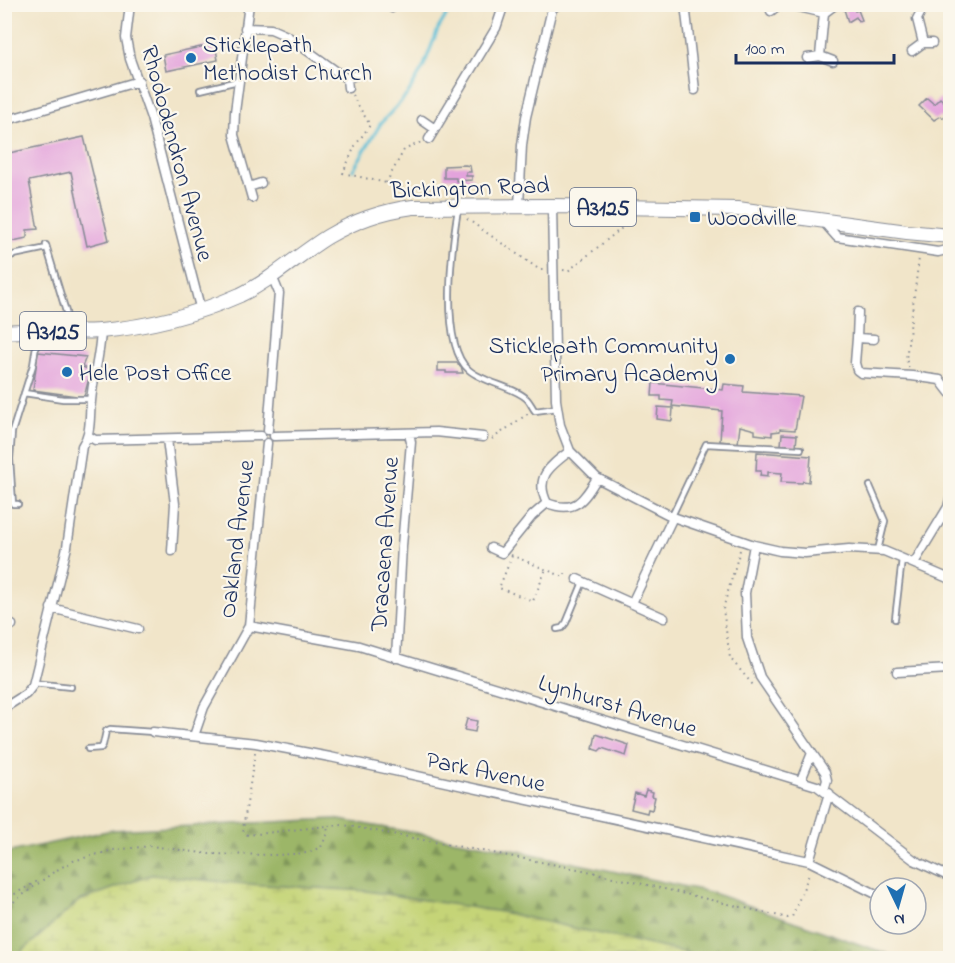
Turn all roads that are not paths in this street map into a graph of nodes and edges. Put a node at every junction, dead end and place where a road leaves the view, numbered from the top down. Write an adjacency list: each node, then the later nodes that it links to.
1 (130, 4): 18 (street, Rhododendron Avenue)
2 (249, 4): 12 (street)
3 (504, 4): 24 (street)
4 (558, 4): 29 (street)
5 (685, 4): 21 (street)
6 (780, 4): 10 (street)
7 (786, 4): 11 (street)
8 (836, 4): 11 (street)
9 (925, 5): 13 (street)
10 (771, 11)
11 (824, 13): 14 (street)
12 (245, 28): 17 (street); 19 (street)
13 (912, 51)
14 (820, 56): 15 (street); 16 (street)
15 (807, 58)
16 (833, 61)
17 (358, 74)
18 (139, 81): 23 (street); 37 (street, Rhododendron Avenue)
19 (238, 81): 20 (lane); 27 (street)
20 (200, 90)
21 (695, 90)
22 (422, 120): 24 (street)
23 (4, 121)
24 (435, 129): 25 (street)
25 (429, 139)
26 (261, 183): 27 (street)
27 (249, 187): 28 (street)
28 (252, 198)
29 (519, 206): 30 (main road, Bickington Road / A3125); 31 (main road, Bickington Road / A3125)
30 (552, 206): 32 (main road, Bickington Road / A3125); 48 (street)
31 (459, 207): 36 (main road, Bickington Road / A3125); 48 (lane)
32 (822, 220): 33 (main road, Bickington Road / A3125); 34 (street)
33 (951, 236)
34 (951, 249)
35 (4, 257): 40 (lane)
36 (272, 276): 37 (main road, Bickington Road / A3125); 49 (street, Oakland Avenue)
37 (201, 311): 41 (main road, Bickington Road / A3125)
38 (858, 312): 43 (street)
39 (39, 331): 40 (main road, Bickington Road / A3125); 42 (main road, Bickington Road / A3125); 45 (lane)
40 (68, 331): 41 (main road, Bickington Road / A3125)
41 (101, 331): 47 (street)
42 (4, 332)
43 (856, 338): 44 (street); 46 (street)
44 (874, 339)
45 (24, 393): 47 (lane); 60 (lane)
46 (951, 393)
47 (91, 399): 51 (street)
48 (557, 408): 55 (street)
49 (268, 434): 50 (street); 53 (street); 75 (street, Oakland Avenue)
50 (409, 434): 52 (street); 78 (street, Dracaena Avenue)
51 (89, 436): 53 (street); 72 (street)
52 (483, 437)
53 (167, 439): 66 (street)
54 (801, 449): 61 (lane)
55 (570, 451): 56 (street); 59 (street)
56 (597, 478): 59 (street); 61 (street)
57 (870, 486): 65 (lane)
58 (951, 499): 62 (street)
59 (547, 503): 64 (street)
60 (18, 504)
61 (673, 517): 63 (street); 71 (street)
62 (946, 519): 68 (street)
63 (754, 545): 65 (street); 87 (street)
64 (491, 548)
65 (878, 550): 67 (street)
66 (172, 551)
67 (902, 559): 68 (street); 74 (lane)
68 (914, 563): 69 (street)
69 (951, 579)
70 (580, 580): 71 (street); 77 (lane)
71 (632, 603): 73 (street)
72 (51, 608): 76 (street); 81 (street)
73 (664, 618)
74 (895, 619)
75 (249, 626): 78 (street, Lynhurst Avenue); 85 (street, Oakland Avenue)
76 (138, 629)
77 (557, 629)
78 (396, 658): 88 (street, Lynhurst Avenue)
79 (951, 669): 80 (street)
80 (897, 672)
81 (33, 683): 82 (lane); 83 (street)
82 (71, 687)
83 (4, 708)
84 (153, 732): 85 (street, Park Avenue); 86 (lane)
85 (194, 736): 90 (street, Park Avenue)
86 (88, 749)
87 (812, 753): 88 (street); 89 (street)
88 (801, 780): 89 (street, Lynhurst Avenue)
89 (827, 792): 90 (street); 91 (street, Lynhurst Avenue)
90 (811, 862): 92 (street, Park Avenue)
91 (951, 877)
92 (868, 890)

